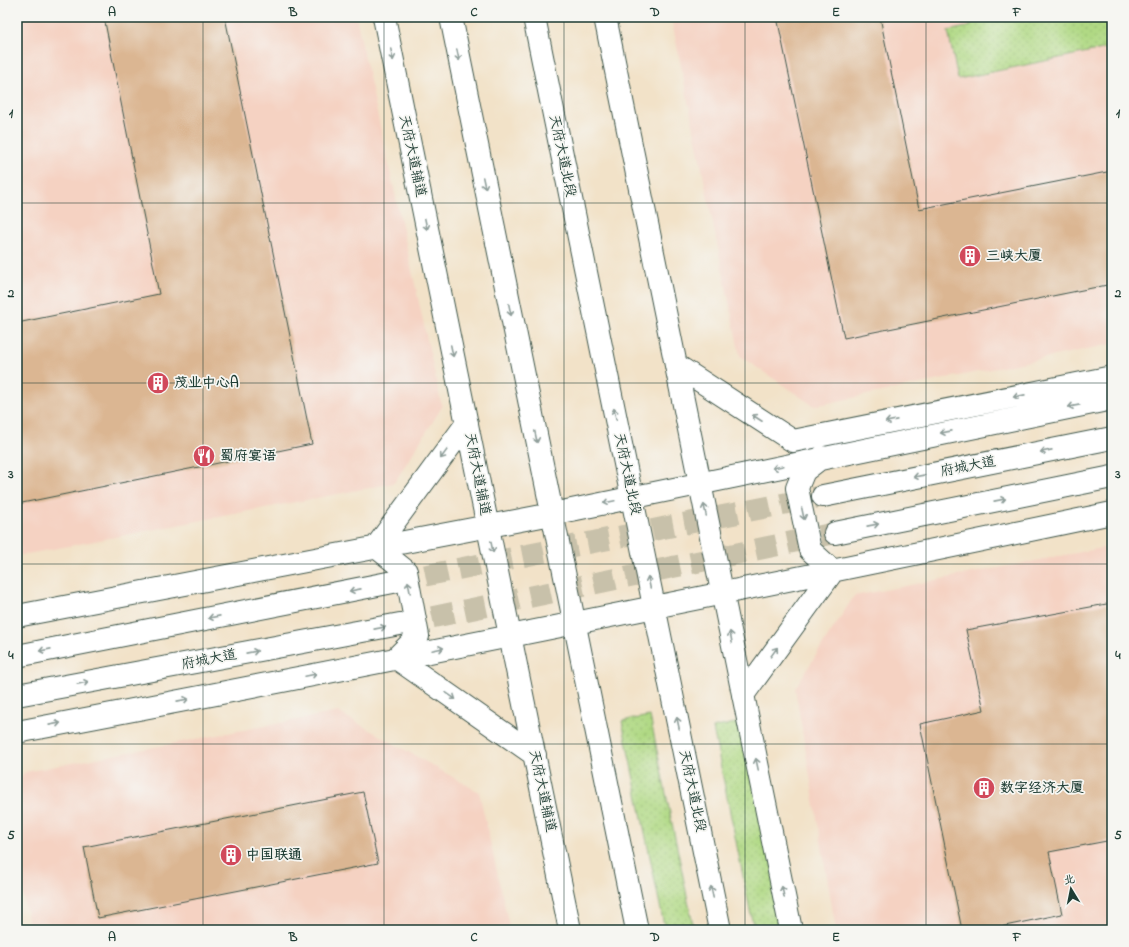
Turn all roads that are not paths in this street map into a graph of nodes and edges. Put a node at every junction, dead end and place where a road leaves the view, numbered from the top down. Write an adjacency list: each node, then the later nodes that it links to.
1 (384, 17): 8 (street, 天府大道辅道, one-way to 8)
2 (451, 17): 16 (street, one-way to 16)
3 (534, 17): 14 (street, 天府大道北段, one-way to 3)
4 (605, 17): 5 (street)
5 (676, 365): 6 (street, one-way to 5); 12 (street)
6 (1112, 377)
7 (1112, 399): 10 (street, one-way to 10)
8 (466, 422): 17 (street, 天府大道辅道); 19 (street, one-way to 19)
9 (1112, 438): 13 (street, 府城大道, one-way to 13)
10 (822, 457): 12 (street, one-way to 12); 20 (street, one-way to 20)
11 (1112, 477): 18 (street, one-way to 11)
12 (700, 483): 14 (street); 22 (street, one-way to 12)
13 (824, 496)
14 (632, 497): 16 (street, one-way to 16); 23 (street, 天府大道北段, one-way to 14)
15 (1112, 512): 20 (street)
16 (552, 514): 17 (street); 25 (street)
17 (488, 526): 19 (street); 27 (street, 天府大道辅道, one-way to 27)
18 (834, 533)
19 (376, 547): 24 (street); 29 (street, one-way to 19)
20 (833, 571): 22 (street); 31 (street, one-way to 20)
21 (394, 582): 28 (street, one-way to 28)
22 (722, 593): 23 (street); 31 (street, one-way to 22)
23 (654, 606): 25 (street); 36 (street, 天府大道北段, one-way to 23)
24 (17, 616)
25 (574, 622): 27 (street); 35 (street)
26 (400, 624): 30 (street, 府城大道, one-way to 26)
27 (510, 635): 29 (street, one-way to 27); 33 (street, 天府大道辅道)
28 (17, 656)
29 (396, 658): 32 (street, one-way to 29); 33 (street, one-way to 33)
30 (17, 695)
31 (743, 695): 37 (street, one-way to 31)
32 (17, 732)
33 (534, 755): 34 (street, 天府大道辅道)
34 (570, 930)
35 (637, 930)
36 (720, 930)
37 (791, 930)

